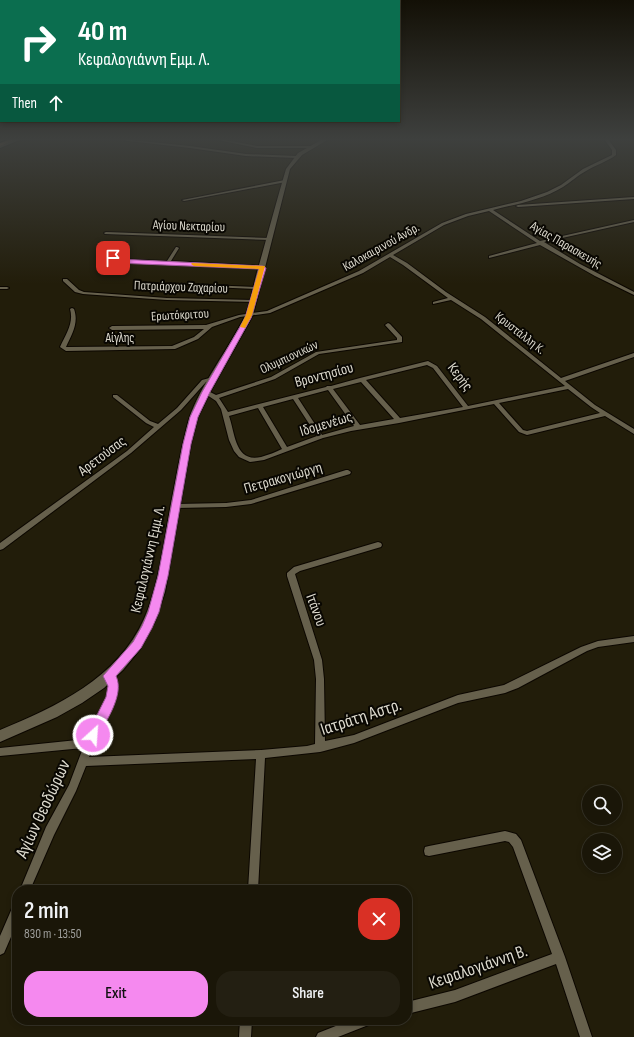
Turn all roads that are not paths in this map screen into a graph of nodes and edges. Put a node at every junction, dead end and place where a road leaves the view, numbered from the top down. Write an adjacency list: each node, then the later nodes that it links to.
1 (250, 187): 5 (street)
2 (282, 187): 10 (main road, Κεφαλογιάννη Εμμ. Λ.)
3 (558, 187): 6 (street, Καλοκαιρινού Ανδρ.)
4 (634, 198): 6 (street)
5 (184, 200)
6 (504, 206): 7 (street, Καλοκαιρινού Ανδρ.)
7 (490, 210): 11 (street, Αγίας Παρασκευής); 14 (street, Καλοκαιρινού Ανδρ.)
8 (634, 221): 11 (street)
9 (106, 234): 10 (street, Αγίου Νεκταρίου)
10 (270, 240): 17 (main road, Κεφαλογιάννη Εμμ. Λ.)
11 (541, 242): 15 (street); 23 (street, Αγίας Παρασκευής)
12 (124, 244): 16 (street)
13 (177, 248): 16 (street)
14 (389, 255): 24 (street, Κρυστάλλη Κ.); 28 (street, Καλοκαιρινού Ανδρ.)
15 (491, 257)
16 (168, 263): 17 (street)
17 (263, 268): 22 (main road, Κεφαλογιάννη Εμμ. Λ.)
18 (65, 280): 25 (street, Πατριάρχου Ζαχαρίου)
19 (210, 286): 22 (street)
20 (0, 288): 21 (street)
21 (7, 288)
22 (258, 288): 25 (main road, Κεφαλογιάννη Εμμ. Λ.)
23 (634, 294)
24 (452, 298): 26 (street); 36 (street, Κρυστάλλη Κ.)
25 (254, 301): 28 (main road, Κεφαλογιάννη Εμμ. Λ.)
26 (435, 303)
27 (72, 309): 30 (street, Αίγλης)
28 (247, 320): 30 (street, Ερωτόκριτου); 34 (main road, Κεφαλογιάννη Εμμ. Λ.)
29 (388, 325): 42 (street, Ολυμπιονικών)
30 (210, 326): 31 (street, Ερωτόκριτου)
31 (112, 328)
32 (634, 355): 36 (street)
33 (430, 363): 35 (street, Βροντησίου); 45 (street, Κερής)
34 (213, 379): 39 (main road, Κεφαλογιάννη Εμμ. Λ.); 49 (street, Αρετούσας)
35 (362, 379): 37 (street, Βροντησίου); 48 (street)
36 (561, 380): 38 (street, Κρυστάλλη Κ.)
37 (329, 387): 41 (street, Βροντησίου); 50 (street)
38 (570, 387): 43 (street, Ιδομενέως); 47 (street, Κρυστάλλη Κ.)
39 (206, 392): 42 (street); 55 (main road, Κεφαλογιάννη Εμμ. Λ.)
40 (115, 396): 49 (street)
41 (294, 396): 44 (street, Βροντησίου); 52 (street)
42 (215, 397): 46 (street, Ιδομενέως)
43 (496, 402): 45 (street, Ιδομενέως); 47 (street)
44 (259, 406): 46 (street, Βροντησίου); 53 (street)
45 (467, 408): 48 (street, Ιδομενέως)
46 (225, 414): 53 (street, Ιδομενέως)
47 (605, 414): 51 (street, Κρυστάλλη Κ.)
48 (399, 420): 50 (street, Ιδομενέως)
49 (159, 427): 57 (street, Αρετούσας)
50 (358, 427): 52 (street, Ιδομενέως)
51 (634, 432)
52 (321, 437): 53 (street, Ιδομενέως)
53 (286, 450)
54 (348, 472): 55 (street, Πετρακογιώργη)
55 (176, 506): 59 (main road, Κεφαλογιάννη Εμμ. Λ.)
56 (378, 545): 62 (street, Ιτάνου)
57 (0, 547)
58 (634, 639): 62 (street, Ιατράτη Αστρ.)
59 (109, 676): 60 (main road, Κεφαλογιάννη Εμμ. Λ.); 61 (street, Αγίων Θεοδώρων)
60 (0, 736)
61 (90, 743): 63 (street); 65 (street, Αγίων Θεοδώρων)
62 (320, 748): 64 (street, Ιατράτη Αστρ.)
63 (0, 752)
64 (261, 754): 65 (street, Ιατράτη Αστρ.); 68 (street)
65 (84, 762): 67 (street, Αγίων Θεοδώρων)
66 (428, 851): 71 (street)
67 (27, 885)
68 (253, 885)
69 (12, 921): 70 (street)
70 (0, 949)
71 (560, 957): 72 (street, Κεφαλογιάννη Β.); 77 (street)
72 (412, 1007)
73 (246, 1025): 75 (street)
74 (354, 1025): 76 (street)
75 (245, 1037)
76 (322, 1037)
77 (586, 1037)

